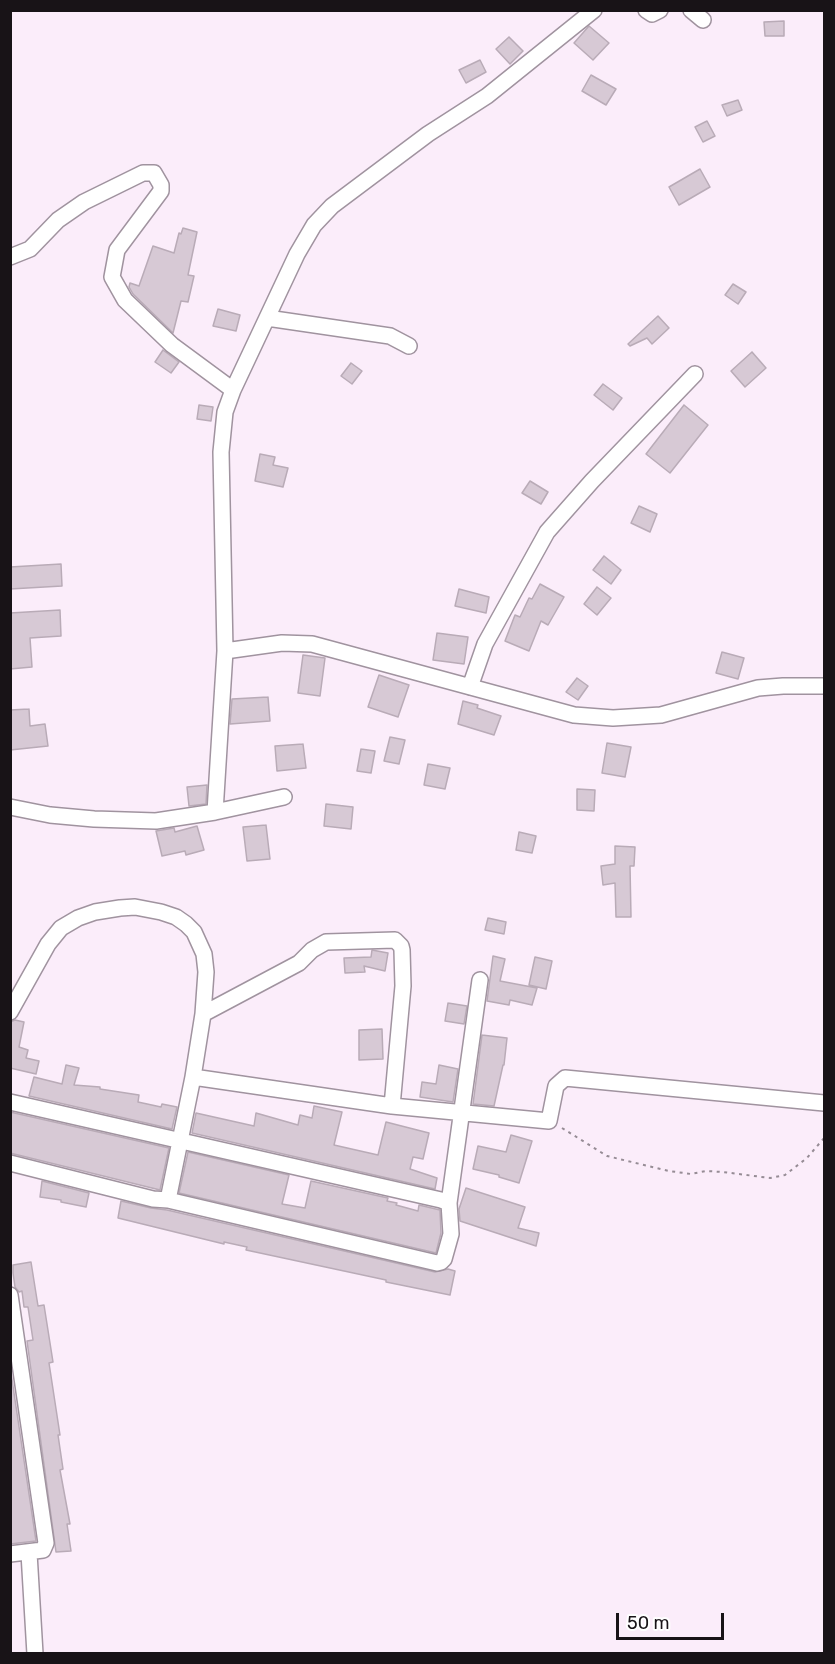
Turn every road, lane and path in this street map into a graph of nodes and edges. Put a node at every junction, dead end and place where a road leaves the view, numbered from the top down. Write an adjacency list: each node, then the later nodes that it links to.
1 (594, 10): 5 (street)
2 (646, 10): 3 (street)
3 (660, 10)
4 (10, 257): 8 (street)
5 (267, 318): 6 (street); 8 (street)
6 (409, 346)
7 (695, 374): 11 (street)
8 (233, 390): 9 (street)
9 (225, 651): 11 (street); 14 (street)
10 (825, 686): 11 (street)
11 (470, 687)
12 (284, 797): 14 (street)
13 (10, 807): 14 (street)
14 (214, 812)
15 (480, 980): 22 (street)
16 (10, 1012): 17 (street)
17 (203, 1014): 18 (street); 21 (street)
18 (193, 1077): 21 (street); 25 (street)
19 (10, 1102): 25 (street)
20 (825, 1103): 23 (street)
21 (392, 1106): 22 (street)
22 (461, 1113): 23 (street); 28 (street)
23 (549, 1122): 24 (path)
24 (825, 1138)
25 (181, 1141): 27 (street); 28 (street)
26 (10, 1164): 27 (street)
27 (168, 1200): 28 (street)
28 (449, 1203)
29 (10, 1295): 30 (street)
30 (29, 1552): 31 (street); 32 (street)
31 (10, 1554)
32 (35, 1653)

